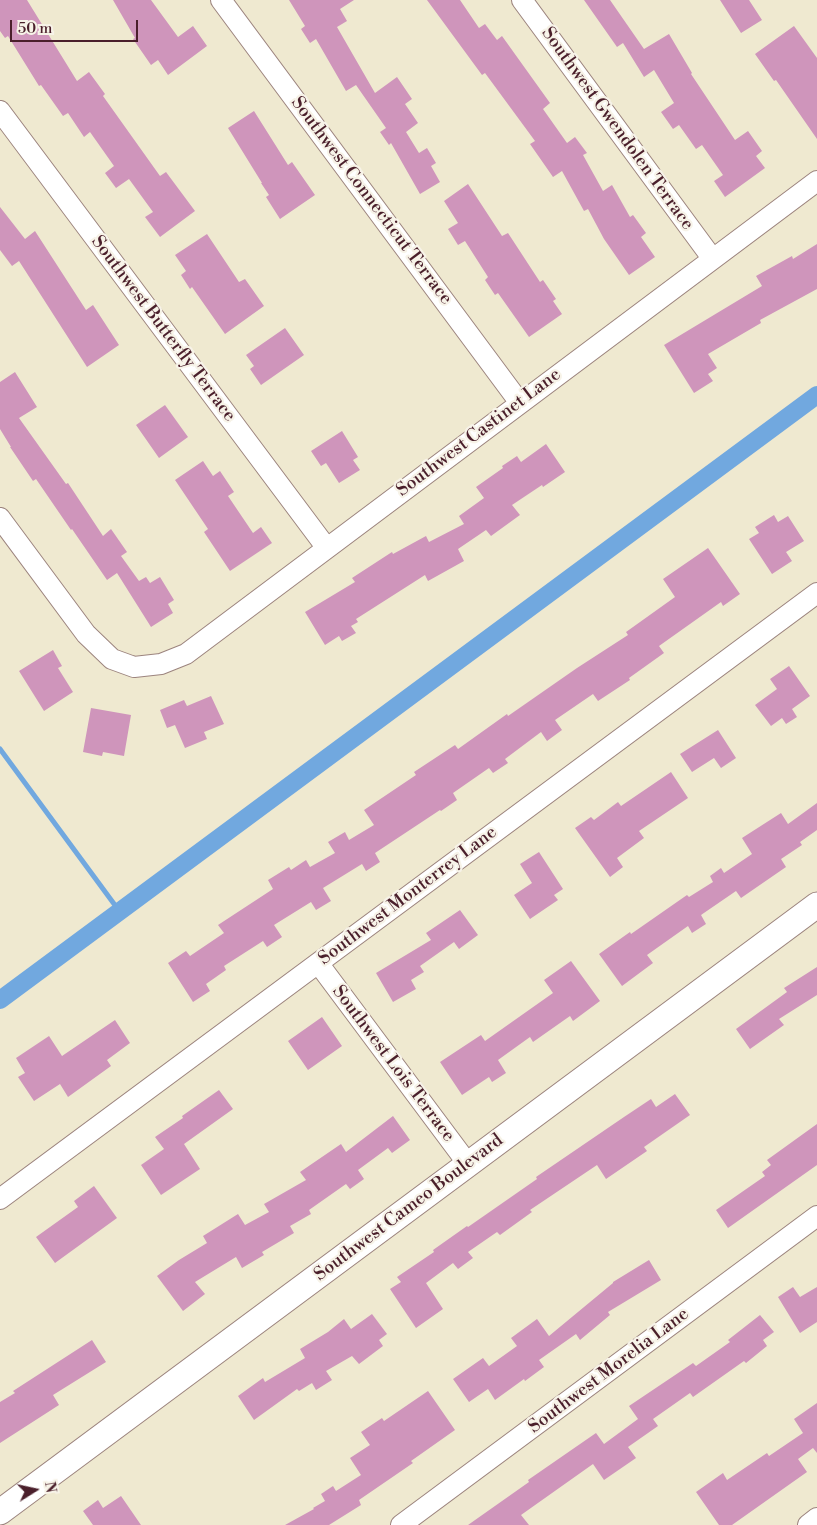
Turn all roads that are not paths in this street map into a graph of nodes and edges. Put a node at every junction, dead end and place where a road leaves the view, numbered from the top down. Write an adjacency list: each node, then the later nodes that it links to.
1 (221, 0): 6 (street, Southwest Connecticut Terrace)
2 (522, 0): 5 (street, Southwest Gwendolen Terrace)
3 (0, 111): 8 (street, Southwest Butterfly Terrace)
4 (817, 181): 5 (street, Southwest Castinet Lane)
5 (712, 258): 6 (street, Southwest Castinet Lane)
6 (520, 403): 8 (street, Southwest Castinet Lane)
7 (0, 518): 8 (street, Southwest Castinet Lane)
8 (326, 547)
9 (817, 593): 11 (street, Southwest Monterrey Lane)
10 (817, 904): 12 (street, Southwest Cameo Boulevard)
11 (318, 963): 12 (street, Southwest Lois Terrace); 13 (street, Southwest Monterrey Lane)
12 (468, 1164): 15 (street, Southwest Cameo Boulevard)
13 (0, 1199)
14 (817, 1216): 17 (street, Southwest Morelia Lane)
15 (0, 1512)
16 (817, 1518): 18 (street)
17 (401, 1525)
18 (808, 1525)

